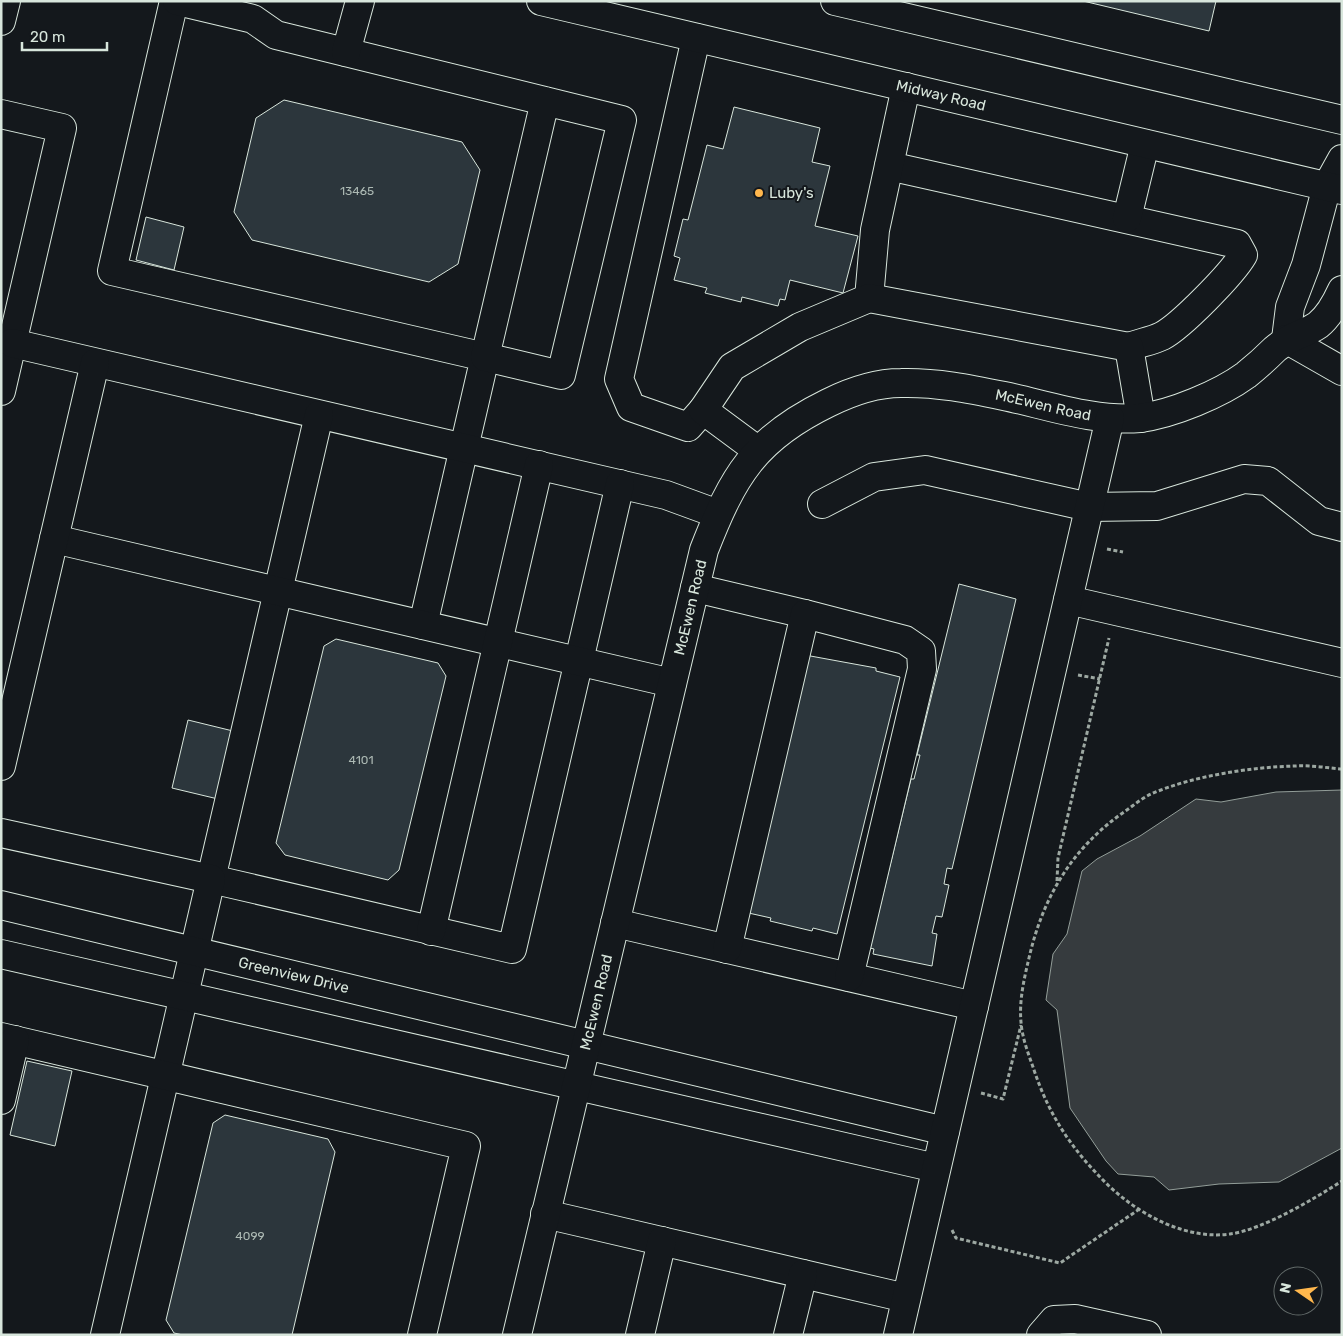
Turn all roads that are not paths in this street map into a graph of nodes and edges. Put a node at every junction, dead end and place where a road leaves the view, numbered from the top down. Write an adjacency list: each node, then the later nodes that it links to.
1 (6, 1): 6 (street)
2 (176, 1): 8 (street); 23 (street)
3 (360, 1): 8 (street)
4 (541, 1): 7 (street, Midway Road)
5 (835, 1): 12 (street)
6 (1, 21)
7 (696, 38): 9 (street, Midway Road); 27 (street)
8 (346, 52): 10 (street)
9 (906, 87): 13 (street, Midway Road); 15 (street)
10 (545, 101): 23 (street); 23 (street)
11 (1, 114): 21 (street)
12 (1342, 120)
13 (1145, 144): 16 (street, Midway Road); 17 (street)
14 (1342, 159): 16 (street)
15 (889, 166): 17 (street); 19 (street)
16 (1334, 188): 20 (street)
17 (1127, 218): 22 (street)
18 (1342, 290): 20 (street, McEwen Road)
19 (869, 298): 22 (street); 27 (street)
20 (1286, 339): 25 (street); 30 (street, McEwen Road)
21 (12, 343): 24 (street); 26 (street)
22 (1129, 346): 30 (street)
23 (485, 357): 31 (street)
24 (95, 363): 28 (street); 39 (street)
25 (1342, 371)
26 (1, 391)
27 (703, 410): 32 (street)
28 (319, 415): 31 (street); 41 (street)
29 (1110, 418): 30 (street, McEwen Road); 32 (street, McEwen Road); 36 (street)
30 (1141, 418)
31 (464, 448): 33 (street); 44 (street)
32 (757, 450): 37 (street, McEwen Road)
33 (539, 466): 34 (street); 45 (street)
34 (620, 484): 37 (street); 46 (street)
35 (822, 504): 36 (street)
36 (1089, 507): 38 (street); 42 (street)
37 (718, 514): 40 (street, McEwen Road)
38 (1342, 527)
39 (54, 539): 41 (street); 49 (street)
40 (694, 588): 43 (street); 48 (street, McEwen Road)
41 (278, 591): 44 (street); 51 (street)
42 (1068, 600): 47 (street); 60 (street)
43 (805, 614): 55 (street); 58 (street)
44 (423, 625): 45 (street)
45 (498, 642): 46 (street); 54 (street)
46 (578, 661): 48 (street); 54 (street)
47 (1342, 664)
48 (672, 683): 53 (street, McEwen Road)
49 (1, 766)
50 (1, 832): 51 (street)
51 (211, 879): 54 (street); 56 (street)
52 (1, 906): 56 (street, Greenview Drive)
53 (615, 923): 55 (street); 62 (street, McEwen Road)
54 (432, 931)
55 (727, 949): 58 (street)
56 (194, 952): 59 (street); 62 (street, Greenview Drive)
57 (1, 954): 59 (street)
58 (849, 977): 60 (street)
59 (184, 996): 63 (street); 64 (street)
60 (974, 1006): 67 (street)
61 (8, 1038): 63 (street); 66 (street)
62 (586, 1045): 64 (street, McEwen Road); 65 (street, Greenview Drive)
63 (165, 1076): 74 (street); 75 (street)
64 (576, 1086): 68 (street); 70 (street, McEwen Road)
65 (785, 1093): 67 (street, Greenview Drive); 68 (street)
66 (1, 1100)
67 (945, 1131): 69 (street)
68 (776, 1132): 69 (street)
69 (936, 1168): 73 (street)
70 (545, 1214): 71 (street); 76 (street, McEwen Road)
71 (662, 1241): 72 (street); 77 (street)
72 (803, 1274): 73 (street); 78 (street)
73 (906, 1298): 79 (street)
74 (106, 1335)
75 (422, 1335)
76 (516, 1335)
77 (640, 1335)
78 (788, 1335)
79 (898, 1335)
80 (1041, 1335): 81 (street)
81 (1147, 1335)

